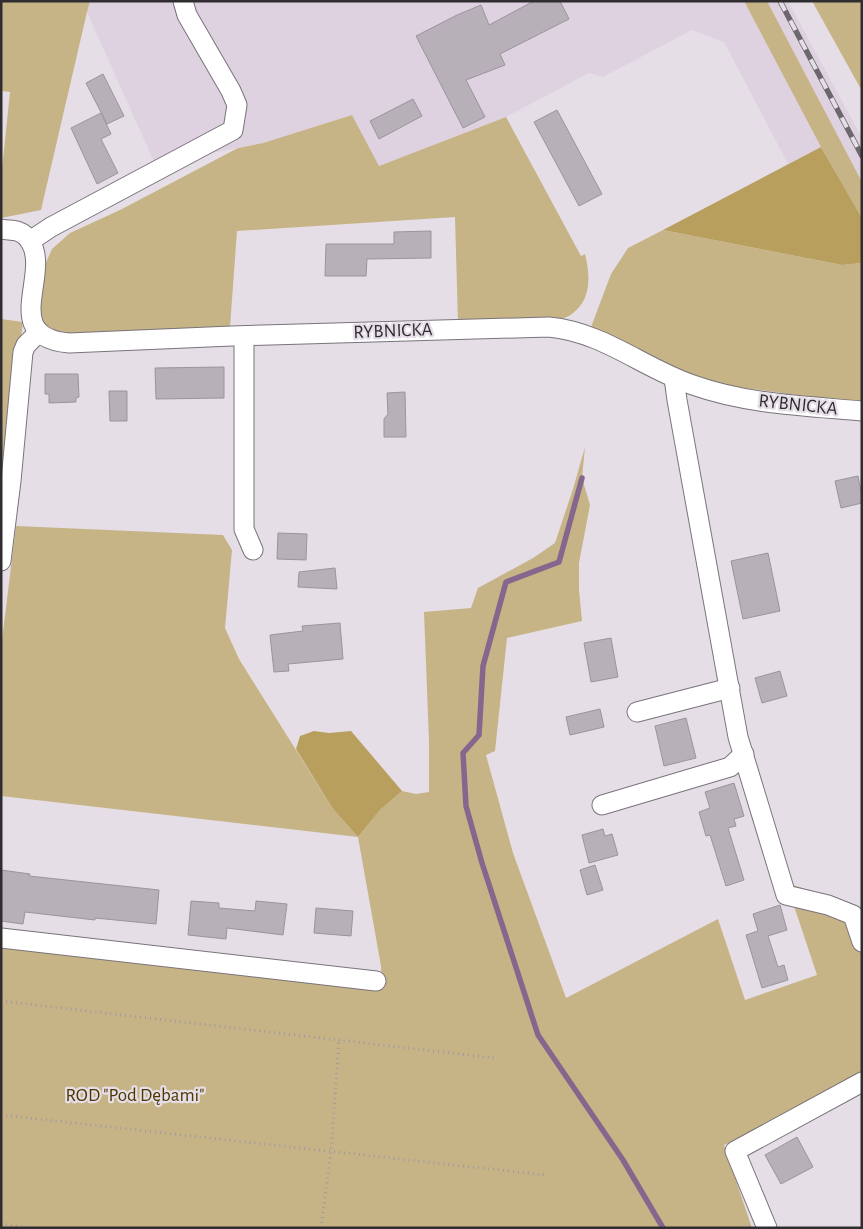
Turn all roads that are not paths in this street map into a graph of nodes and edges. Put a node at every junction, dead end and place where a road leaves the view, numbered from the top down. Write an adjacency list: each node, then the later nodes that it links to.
1 (183, 1): 3 (street)
2 (1, 229): 3 (street)
3 (30, 241): 4 (street)
4 (39, 332): 5 (street, RYBNICKA); 9 (street)
5 (244, 336): 6 (street, RYBNICKA); 8 (street)
6 (674, 378): 7 (street, RYBNICKA); 10 (street)
7 (862, 412)
8 (252, 550)
9 (1, 562)
10 (730, 688): 11 (street); 12 (street)
11 (637, 712)
12 (744, 754): 13 (street); 15 (street)
13 (602, 805)
14 (1, 938): 16 (street)
15 (862, 942)
16 (376, 981)
17 (862, 1082): 18 (street)
18 (767, 1228)

